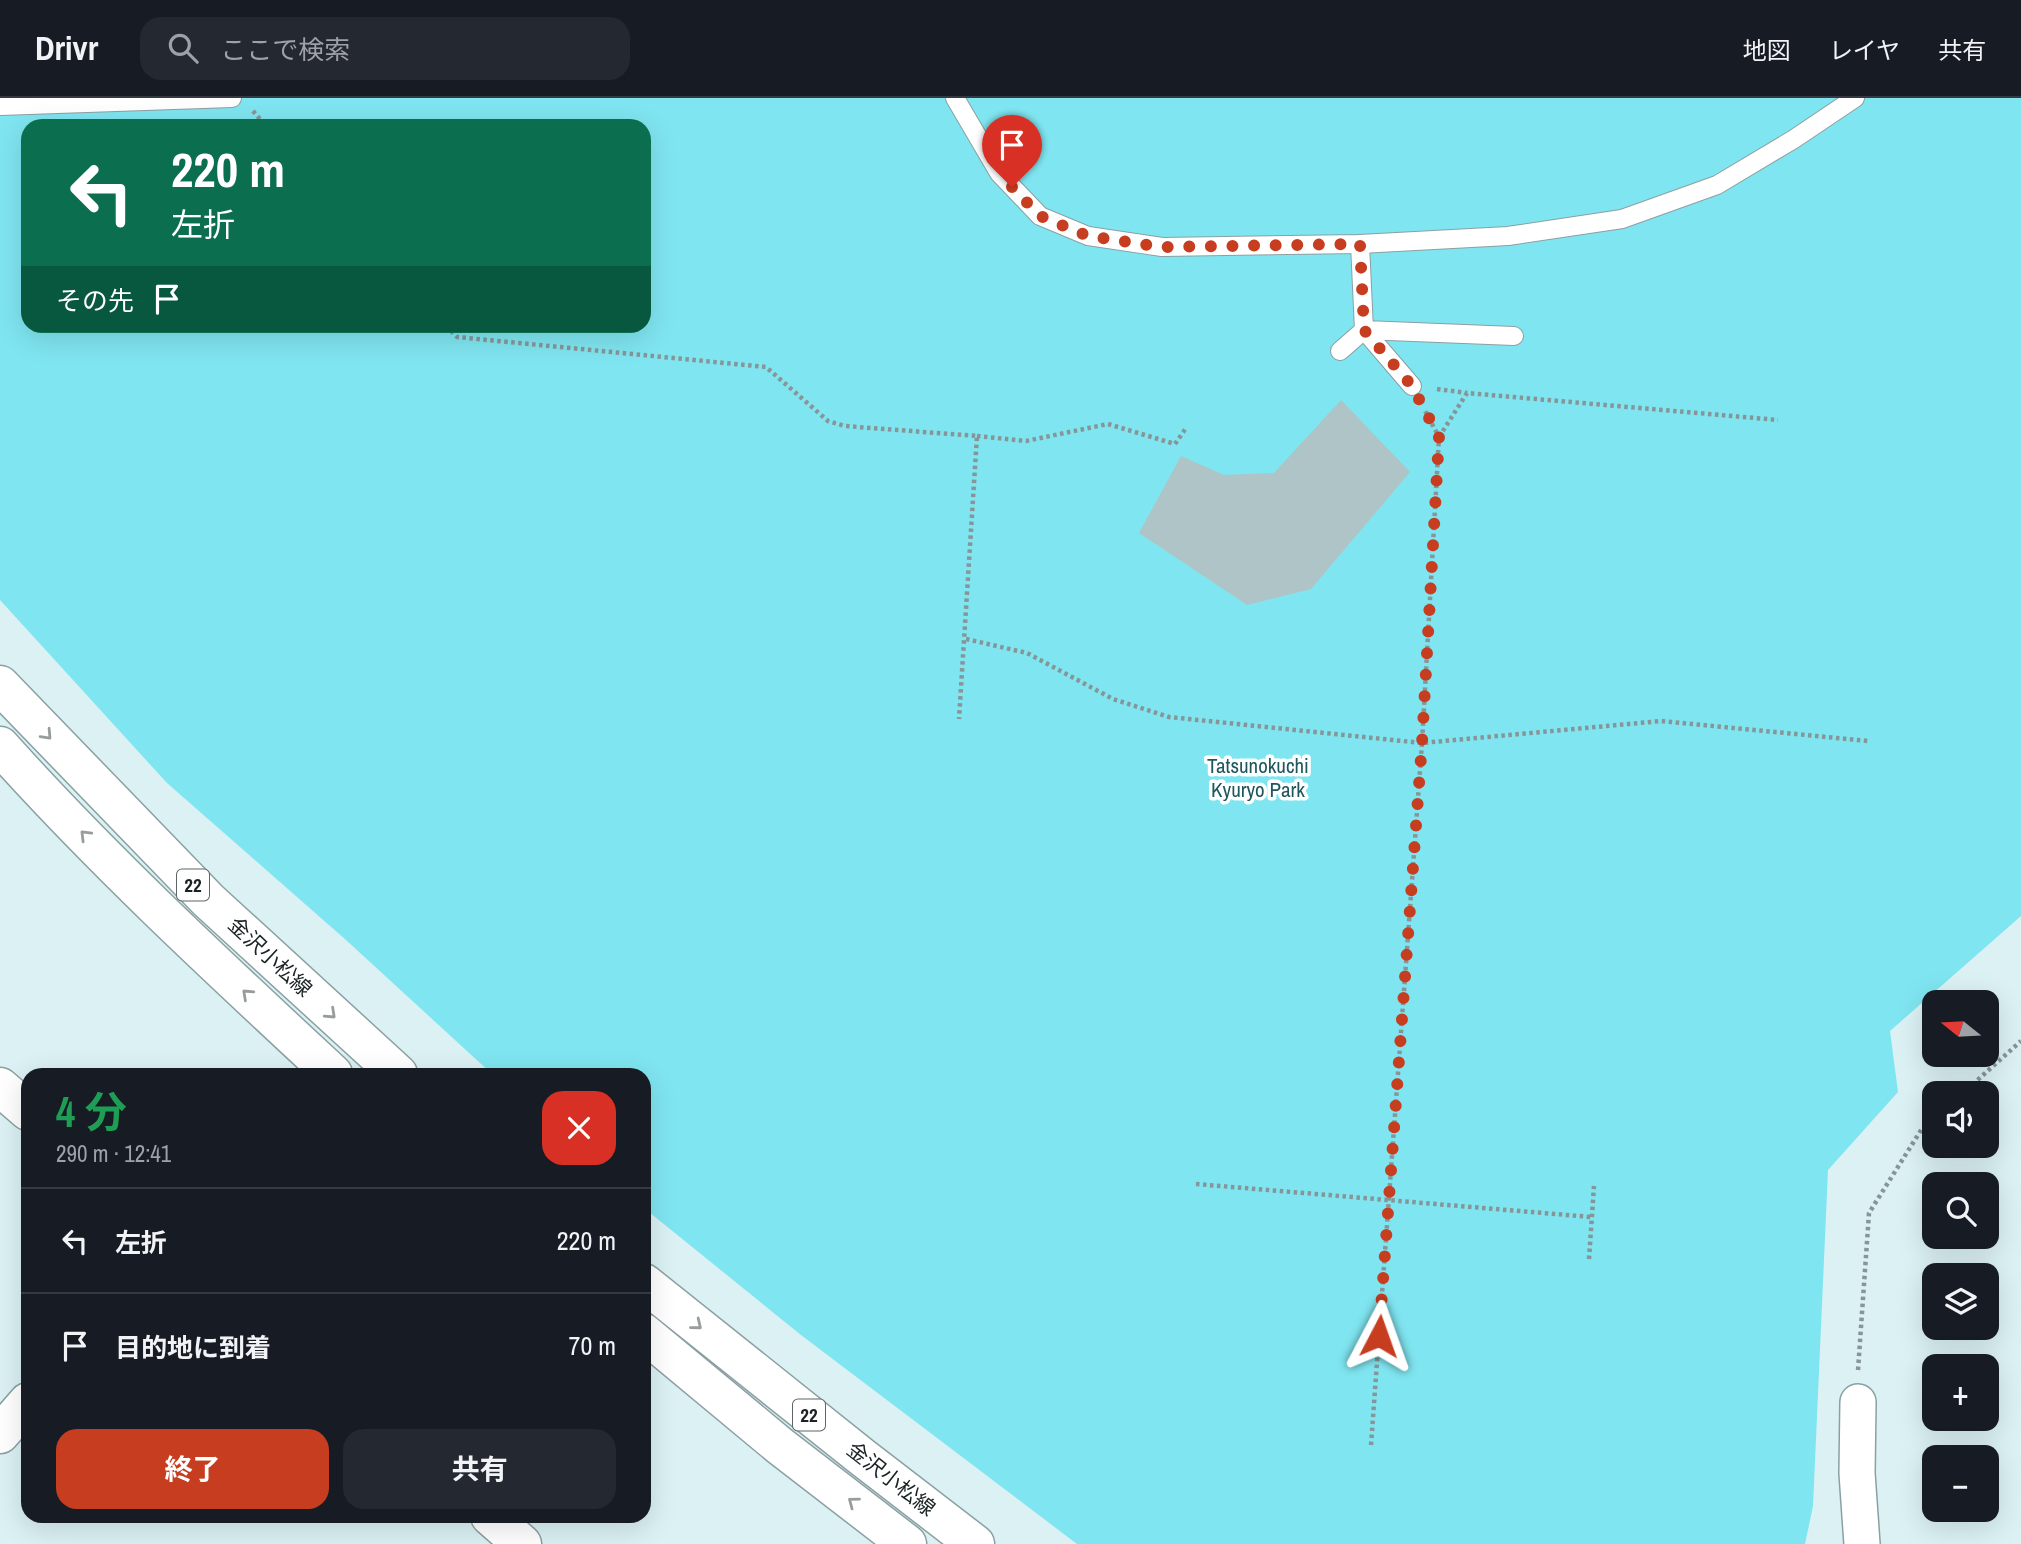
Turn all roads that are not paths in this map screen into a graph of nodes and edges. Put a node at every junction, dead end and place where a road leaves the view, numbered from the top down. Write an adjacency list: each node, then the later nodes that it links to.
1 (232, 98): 4 (lane)
2 (955, 98): 5 (lane)
3 (1855, 98): 5 (lane)
4 (0, 106)
5 (1360, 244): 6 (lane)
6 (1364, 330): 7 (lane); 8 (lane); 9 (lane)
7 (1514, 336)
8 (1340, 351)
9 (1412, 386)
10 (0, 685): 13 (main road, 金沢小松線 / 22, one-way to 13)
11 (0, 746): 12 (main road, 金沢小松線 / 22, one-way to 11)
12 (327, 1068)
13 (391, 1068)
14 (0, 1087): 15 (main road)
15 (21, 1105)
16 (651, 1289): 24 (main road, 金沢小松線 / 22, one-way to 24)
17 (651, 1340): 23 (main road, 金沢小松線 / 22, one-way to 17)
18 (1858, 1402): 25 (street)
19 (21, 1410): 20 (main road)
20 (0, 1434)
21 (498, 1523): 22 (main road)
22 (522, 1544)
23 (907, 1544)
24 (975, 1544)
25 (1862, 1544)

